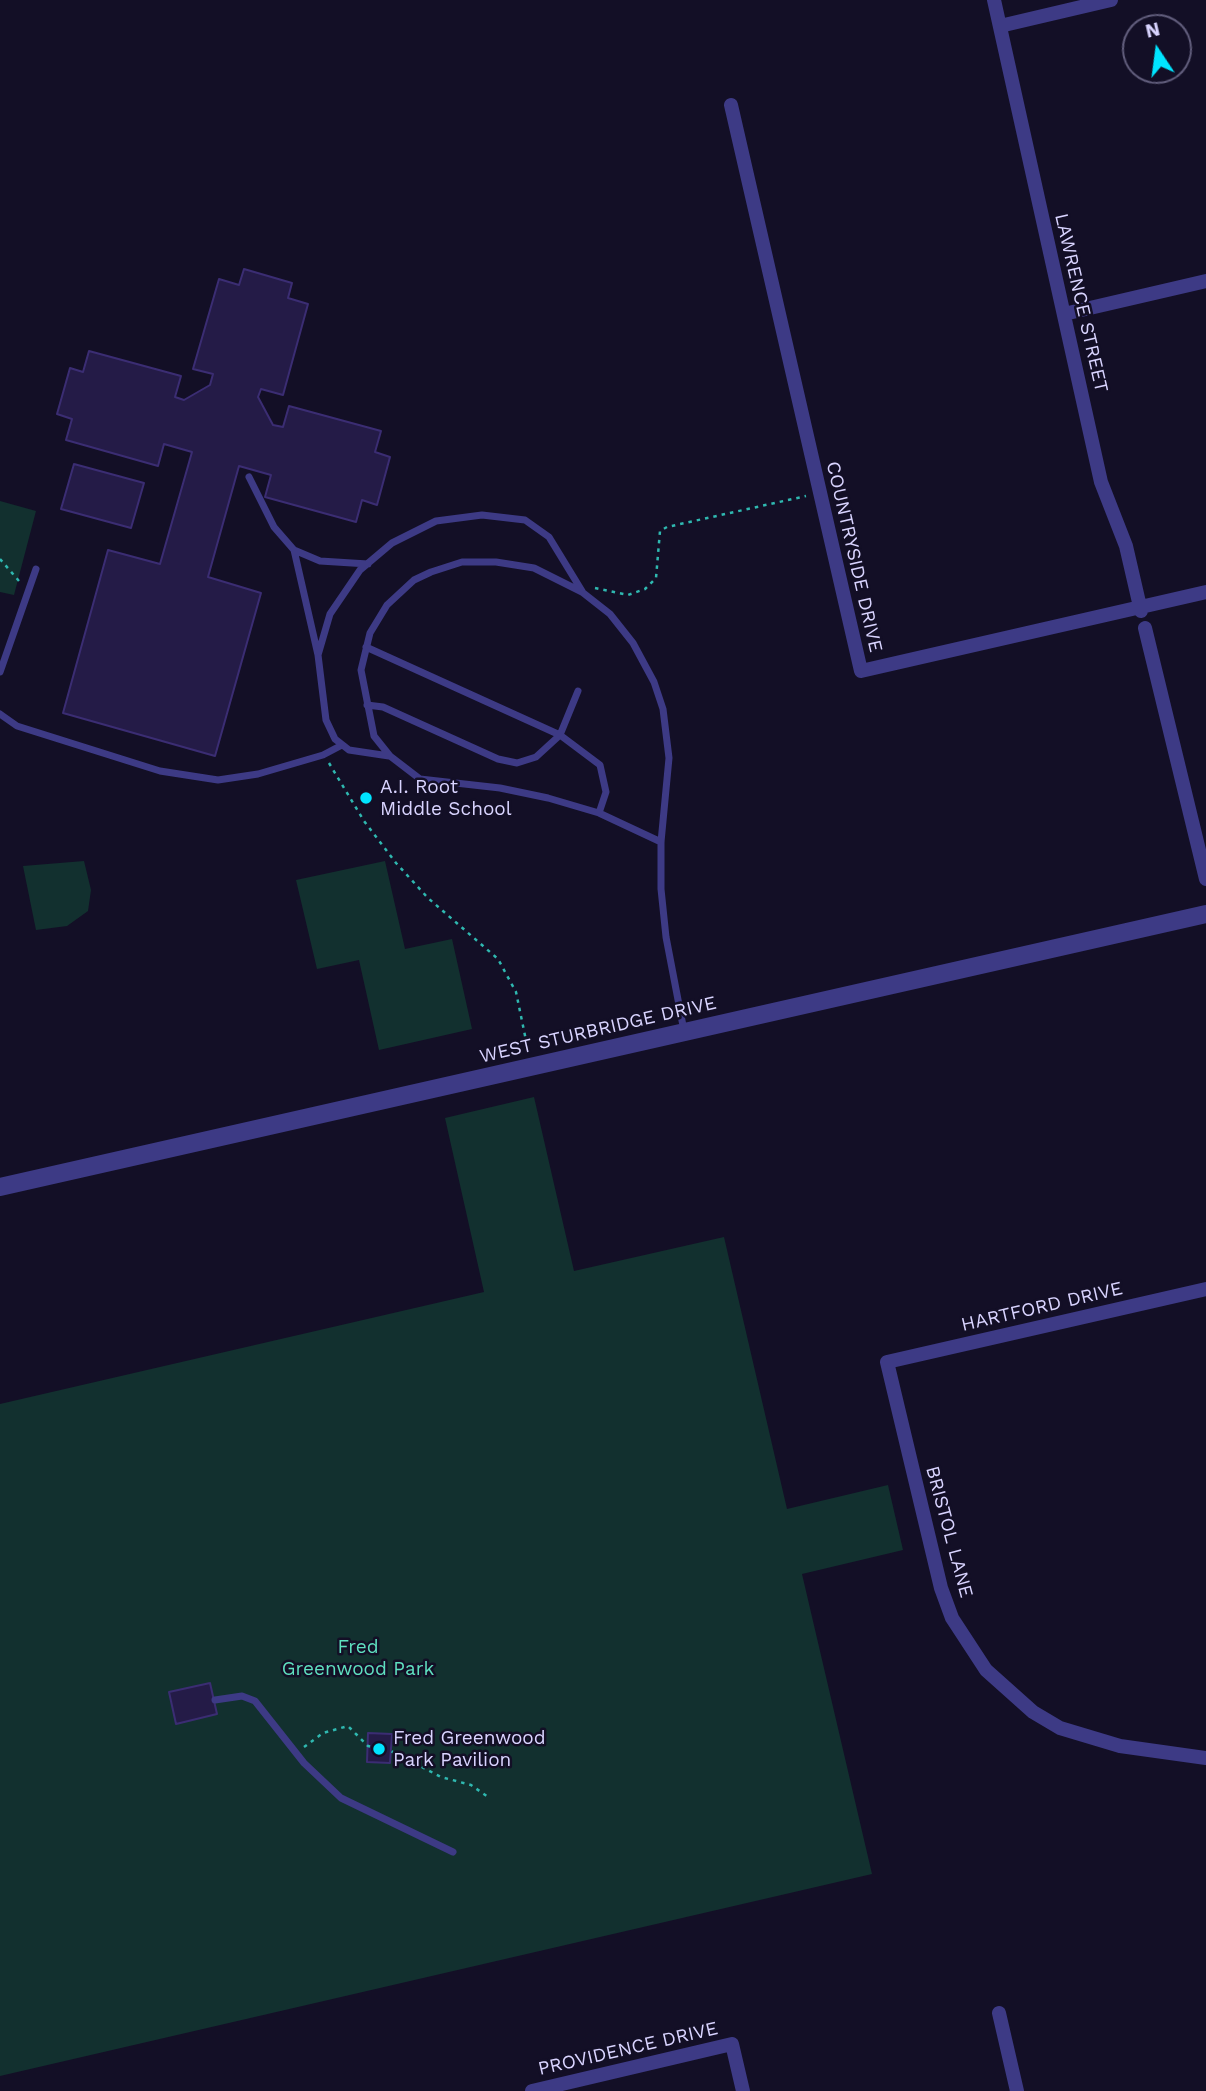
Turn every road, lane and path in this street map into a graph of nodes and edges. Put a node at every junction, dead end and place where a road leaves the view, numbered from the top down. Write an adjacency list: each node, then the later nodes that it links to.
1 (994, 0): 3 (street, LAWRENCE STREET)
2 (1111, 0): 3 (street)
3 (1000, 26): 6 (street, LAWRENCE STREET)
4 (732, 105): 8 (street, COUNTRYSIDE DRIVE)
5 (1206, 281): 6 (street)
6 (1064, 314): 16 (street, LAWRENCE STREET)
7 (249, 477): 9 (lane)
8 (820, 493): 13 (path); 16 (street, COUNTRYSIDE DRIVE)
9 (294, 550): 11 (lane); 19 (lane)
10 (0, 559): 14 (path)
11 (368, 564): 13 (lane); 19 (lane)
12 (36, 569): 14 (lane)
13 (581, 589): 18 (lane); 29 (lane)
14 (28, 591): 20 (lane)
15 (1206, 592): 16 (street, COUNTRYSIDE DRIVE)
16 (1140, 609)
17 (1145, 628): 30 (street)
18 (366, 647): 22 (lane); 24 (lane)
19 (318, 655): 25 (lane)
20 (0, 672)
21 (578, 691): 24 (lane)
22 (366, 705): 24 (lane); 27 (lane)
23 (0, 714): 26 (lane)
24 (560, 735): 28 (lane)
25 (342, 745): 26 (lane); 27 (lane)
26 (323, 755): 33 (path)
27 (390, 756): 28 (lane)
28 (600, 813): 29 (lane)
29 (661, 842): 32 (lane)
30 (1206, 879)
31 (1206, 914): 32 (street, WEST STURBRIDGE DRIVE)
32 (684, 1032): 33 (street, WEST STURBRIDGE DRIVE)
33 (531, 1067): 34 (street, WEST STURBRIDGE DRIVE)
34 (0, 1187)
35 (1206, 1289): 36 (street, HARTFORD DRIVE)
36 (887, 1362): 39 (street, BRISTOL LANE)
37 (215, 1700): 38 (lane)
38 (296, 1753): 40 (path); 41 (lane)
39 (1206, 1758)
40 (488, 1797)
41 (453, 1853)
42 (999, 2012): 45 (street)
43 (532, 2091): 44 (street, PROVIDENCE DRIVE)
44 (743, 2091)
45 (1017, 2091)

